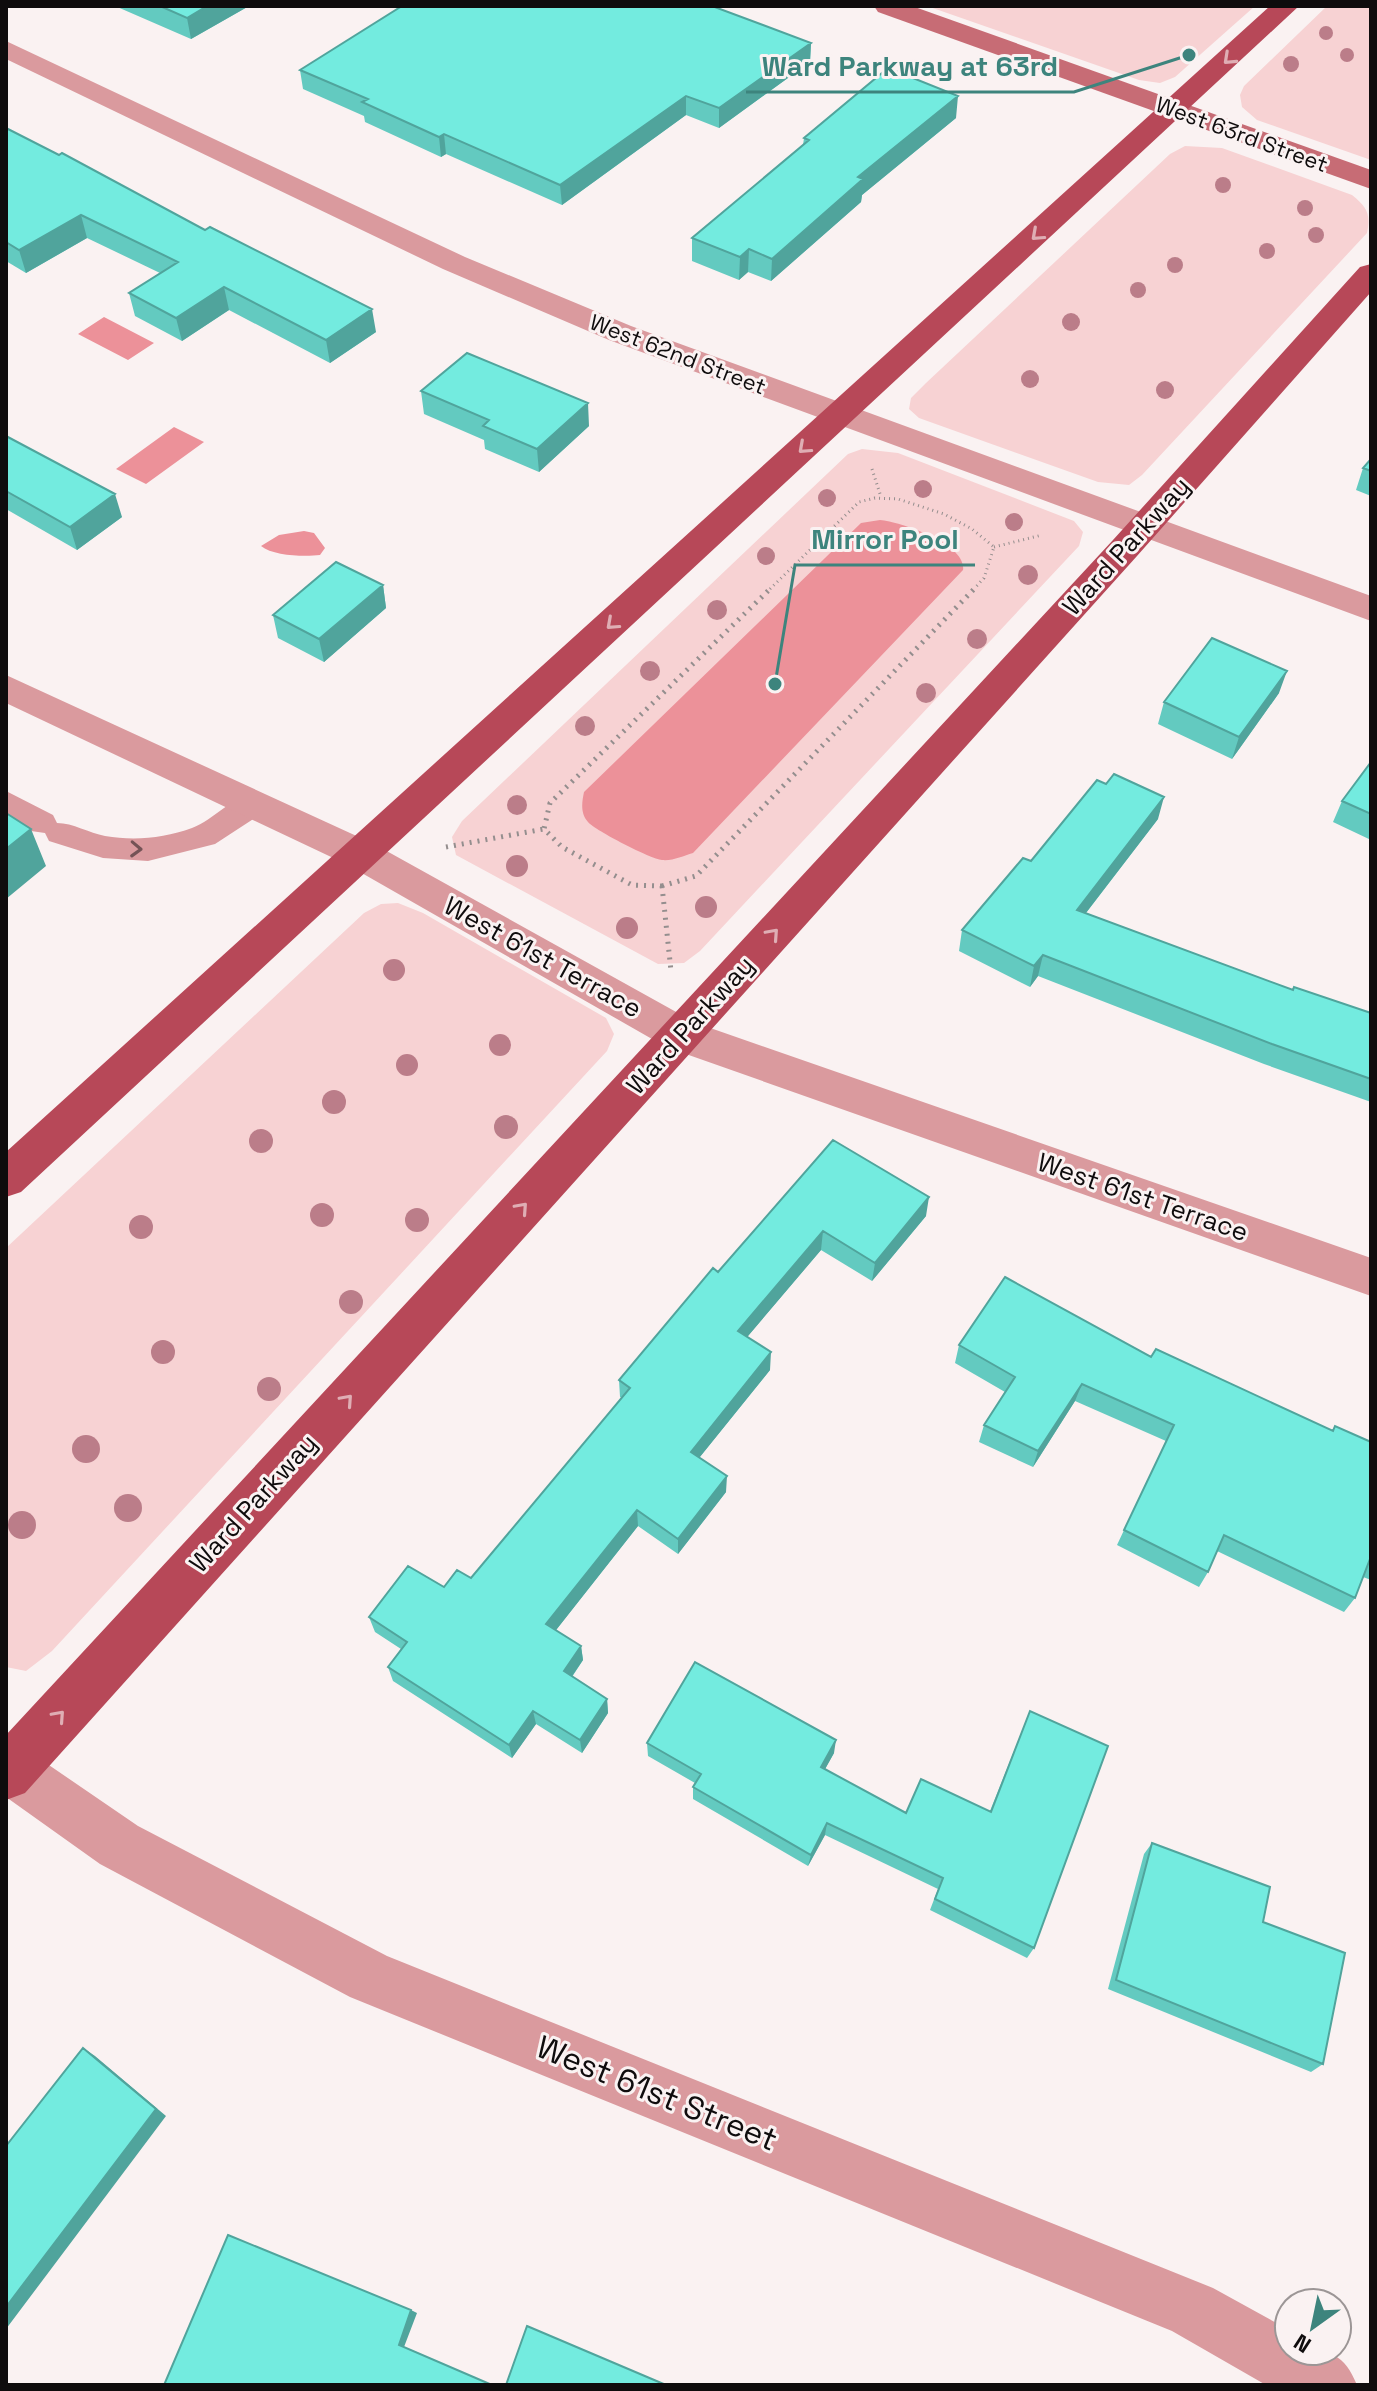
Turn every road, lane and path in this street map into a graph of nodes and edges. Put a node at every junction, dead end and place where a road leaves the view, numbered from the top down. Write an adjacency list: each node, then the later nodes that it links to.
1 (887, 6): 4 (main road, West 63rd Street)
2 (1286, 6): 4 (main road, one-way to 4)
3 (6, 49): 7 (street, West 62nd Street)
4 (1175, 109): 5 (main road, West 63rd Street); 7 (main road, one-way to 7)
5 (1371, 180)
6 (1371, 273): 8 (main road, Ward Parkway)
7 (839, 415): 8 (street, West 62nd Street); 17 (main road, one-way to 17)
8 (1144, 527): 11 (street, West 62nd Street); 19 (main road, Ward Parkway, one-way to 8)
9 (1050, 533): 10 (path)
10 (994, 547): 15 (path); 18 (path)
11 (1371, 609)
12 (6, 688): 14 (street, West 61st Terrace)
13 (6, 802): 14 (lane, one-way to 14)
14 (254, 804): 17 (street, West 61st Terrace)
15 (544, 829): 16 (path); 18 (path)
16 (445, 847)
17 (360, 854): 19 (street, West 61st Terrace); 20 (main road)
18 (662, 886): 19 (path)
19 (681, 1035): 21 (street, West 61st Terrace); 22 (main road, Ward Parkway, one-way to 19)
20 (6, 1179)
21 (1371, 1277)
22 (7, 1770): 23 (street, West 61st Street)
23 (1326, 2385)

